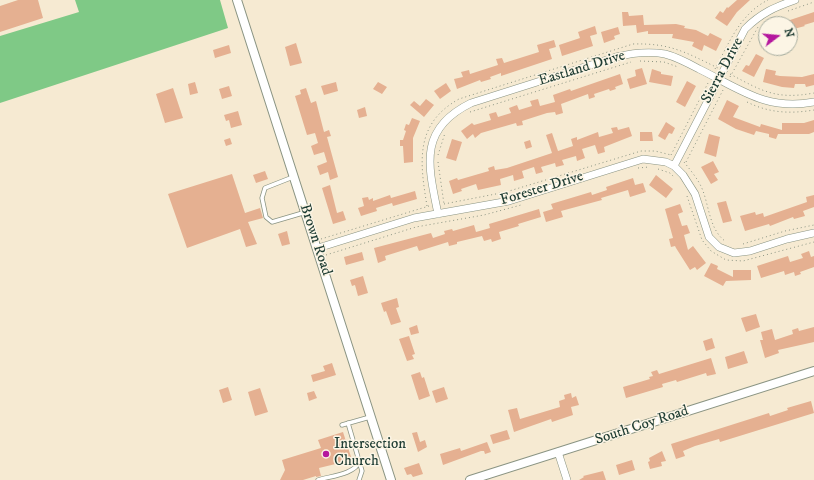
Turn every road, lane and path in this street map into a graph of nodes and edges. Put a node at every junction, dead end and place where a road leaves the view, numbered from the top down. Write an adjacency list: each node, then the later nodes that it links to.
1 (237, 0): 21 (street, Brown Road)
2 (795, 0): 3 (street, Sierra Drive)
3 (786, 1): 8 (street, Sierra Drive)
4 (814, 2): 5 (path)
5 (786, 11)
6 (758, 26): 9 (path)
7 (680, 67): 15 (path)
8 (723, 70): 10 (street, Sierra Drive); 11 (path); 27 (path)
9 (729, 79)
10 (717, 82): 13 (street, Eastland Drive); 17 (street, Sierra Drive); 18 (path); 26 (street, Eastland Drive)
11 (814, 93)
12 (742, 99): 14 (path)
13 (814, 102)
14 (814, 110)
15 (468, 113)
16 (448, 129): 24 (path)
17 (678, 158): 19 (street, Sierra Drive); 24 (path); 34 (path)
18 (686, 163)
19 (674, 166): 29 (street, Forester Drive); 33 (street)
20 (634, 169): 22 (path)
21 (294, 177): 28 (street, Brown Road); 28 (lane)
22 (677, 179)
23 (685, 192): 35 (path)
24 (444, 204): 26 (path)
25 (525, 204): 31 (path)
26 (436, 205): 27 (path); 29 (street, Eastland Drive)
27 (428, 207): 30 (path); 36 (path)
28 (306, 211): 36 (street, Brown Road)
29 (438, 214): 30 (street, Forester Drive)
30 (429, 216): 31 (path); 36 (street, Forester Drive)
31 (430, 224): 38 (path)
32 (814, 225): 37 (path)
33 (814, 233)
34 (727, 242)
35 (814, 242)
36 (316, 244): 40 (street, Brown Road)
37 (741, 245)
38 (320, 257)
39 (814, 371): 43 (street, South Coy Road)
40 (371, 416): 41 (lane); 47 (street, Brown Road)
41 (348, 423): 42 (lane); 44 (lane)
42 (342, 425)
43 (558, 452): 48 (street, South Coy Road); 49 (street)
44 (360, 461): 45 (lane); 46 (lane)
45 (318, 480)
46 (359, 480)
47 (391, 480)
48 (470, 480)
49 (567, 480)

